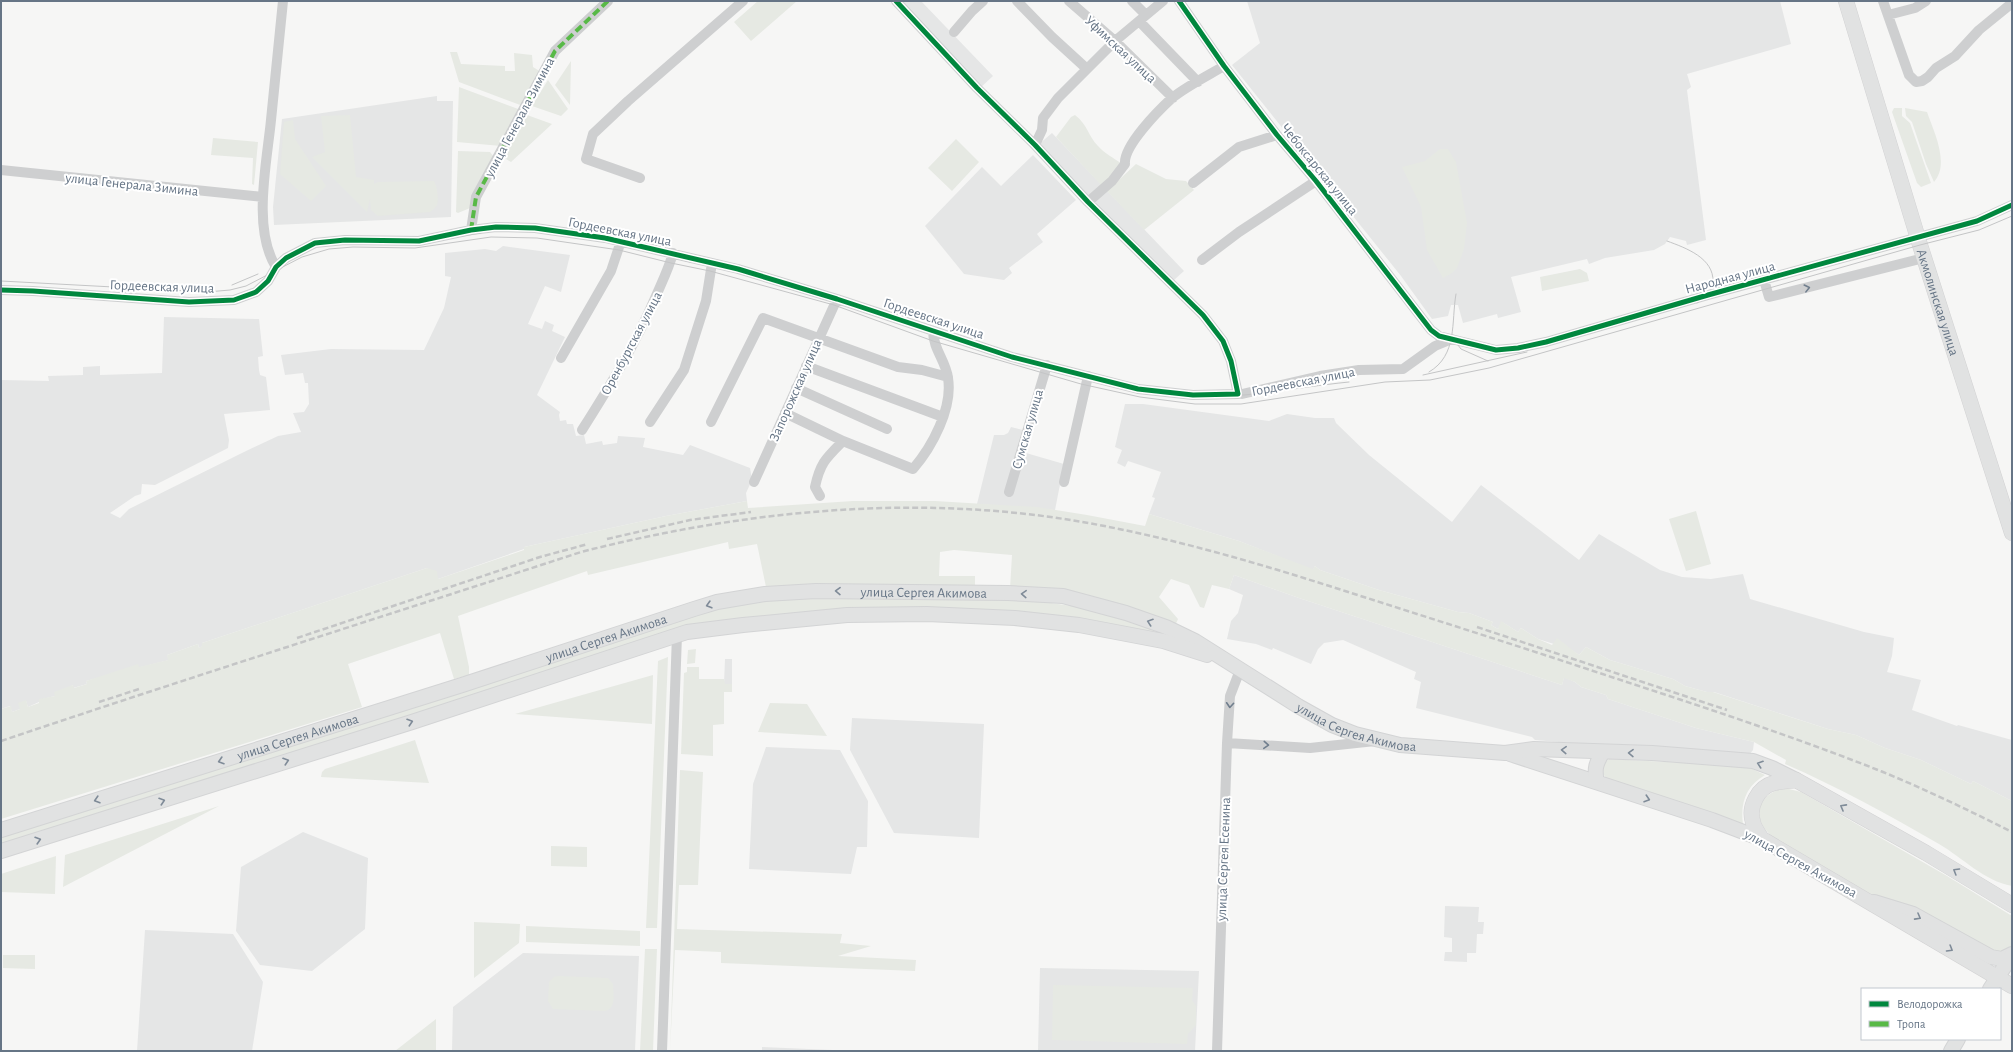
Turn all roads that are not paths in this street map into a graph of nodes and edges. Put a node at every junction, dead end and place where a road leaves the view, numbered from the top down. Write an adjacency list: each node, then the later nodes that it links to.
1 (283, 1): 29 (street)
2 (608, 1): 32 (street, улица Генерала Зимина)
3 (743, 1): 26 (street)
4 (896, 1): 24 (street)
5 (983, 1): 17 (street)
6 (1017, 1): 20 (street)
7 (1069, 1): 18 (street, Уфимская улица)
8 (1132, 1): 16 (street)
9 (1162, 1): 16 (street)
10 (1179, 1): 19 (street, Чебоксарская улица)
11 (1846, 1): 33 (main road, Акмолинская улица)
12 (1883, 1): 15 (street)
13 (1926, 1): 15 (street)
14 (2012, 3): 15 (street)
15 (1888, 15)
16 (1143, 18): 18 (street); 21 (street)
17 (954, 32)
18 (1115, 41): 20 (street); 22 (street, Уфимская улица)
19 (1224, 66): 21 (street); 23 (street, Чебоксарская улица)
20 (1087, 68): 24 (street)
21 (1198, 82): 22 (street)
22 (1173, 98): 30 (street)
23 (1277, 135): 27 (street, Чебоксарская улица); 28 (street)
24 (1035, 145): 30 (street)
25 (1, 170): 29 (street, улица Генерала Зимина)
26 (640, 178)
27 (1316, 181): 37 (street); 45 (street, Чебоксарская улица)
28 (1193, 183)
29 (264, 197): 39 (street)
30 (1088, 202): 52 (street)
31 (2012, 206): 33 (street, Народная улица)
32 (471, 230): 34 (street, Гордеевская улица); 39 (street, Гордеевская улица)
33 (1917, 237): 36 (main road, Акмолинская улица); 40 (street, Народная улица)
34 (621, 241): 35 (street, Гордеевская улица); 46 (street)
35 (673, 253): 38 (street, Гордеевская улица); 58 (street, Оренбургская улица)
36 (1924, 258): 40 (street, one-way to 36); 64 (main road, Акмолинская улица)
37 (1202, 260)
38 (712, 263): 42 (street, Гордеевская улица); 55 (street)
39 (276, 267): 41 (street, Гордеевская улица)
40 (1764, 280): 45 (street, Народная улица)
41 (1, 290)
42 (837, 299): 43 (street, Гордеевская улица); 44 (street, Запорожская улица)
43 (933, 331): 48 (street, Гордеевская улица); 50 (street)
44 (819, 337): 47 (street, Запорожская улица); 50 (street); 56 (street)
45 (1452, 339): 52 (street, Гордеевская улица)
46 (561, 358)
47 (806, 366): 51 (street, Запорожская улица); 54 (street)
48 (1047, 366): 49 (street, Гордеевская улица); 62 (street, Сумская улица)
49 (1088, 376): 52 (street, Гордеевская улица); 61 (street)
50 (948, 377): 54 (street)
51 (796, 388): 53 (street, Запорожская улица); 57 (street)
52 (1240, 394)
53 (785, 413): 59 (street); 60 (street, Запорожская улица)
54 (943, 418): 59 (street)
55 (650, 422)
56 (711, 422)
57 (887, 429)
58 (582, 430)
59 (843, 441): 63 (street)
60 (754, 482)
61 (1064, 482)
62 (1009, 492)
63 (820, 496)
64 (2012, 533)
65 (677, 635): 66 (main road, улица Сергея Акимова); 76 (main road, улица Сергея Акимова, one-way to 65); 85 (street)
66 (1166, 635): 67 (main road, улица Сергея Акимова); 74 (main road, улица Сергея Акимова, one-way to 74)
67 (1240, 670): 68 (main road, улица Сергея Акимова); 69 (street, улица Сергея Есенина, one-way to 69)
68 (1379, 741): 69 (street, one-way to 68); 71 (main road, улица Сергея Акимова)
69 (1227, 743): 86 (street, улица Сергея Есенина)
70 (1603, 752): 71 (main road, улица Сергея Акимова, one-way to 71); 72 (main road, улица Сергея Акимова, one-way to 70); 73 (main road)
71 (1505, 753): 73 (main road, улица Сергея Акимова)
72 (1796, 780): 75 (main road); 77 (main road, улица Сергея Акимова, one-way to 72)
73 (1597, 782): 75 (main road, улица Сергея Акимова, one-way to 75)
74 (1, 830)
75 (1762, 839): 79 (main road, улица Сергея Акимова)
76 (1, 851)
77 (1990, 891): 78 (main road); 80 (main road, улица Сергея Акимова)
78 (2012, 893)
79 (1868, 901): 81 (main road, one-way to 81); 82 (main road, улица Сергея Акимова, one-way to 82)
80 (2012, 905)
81 (2012, 955): 82 (main road)
82 (1994, 983): 83 (main road, улица Сергея Акимова)
83 (2012, 986)
84 (1957, 1040): 87 (main road)
85 (662, 1051)
86 (1217, 1051)
87 (1951, 1051)

